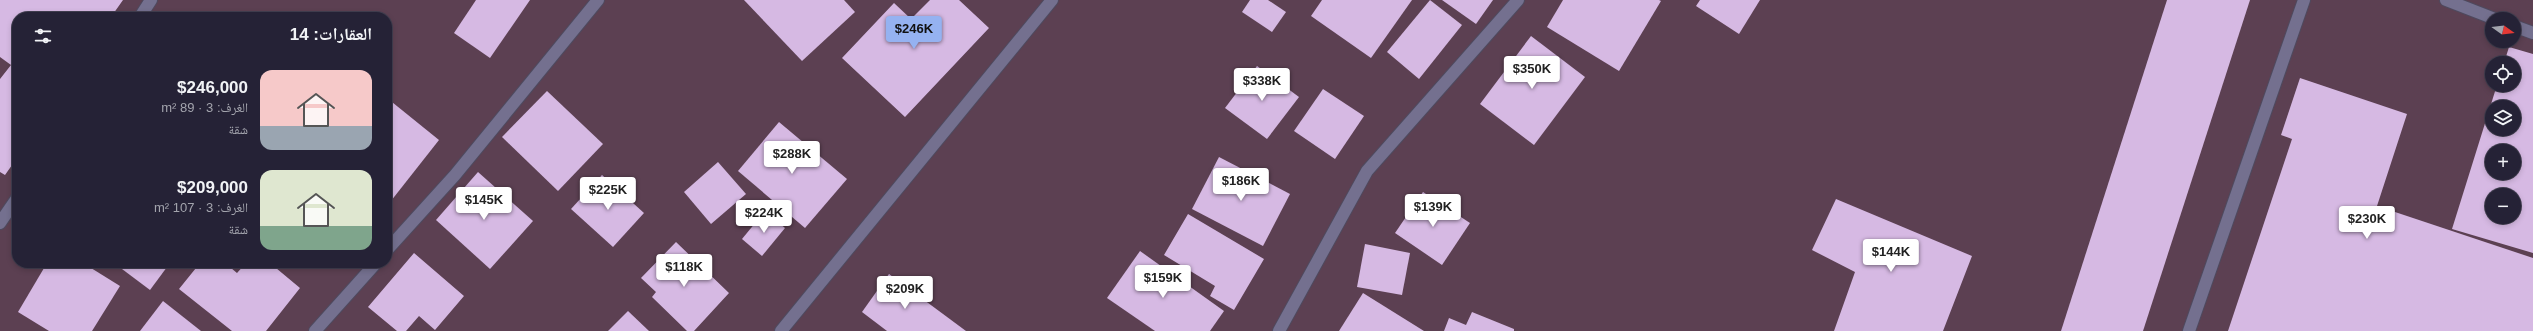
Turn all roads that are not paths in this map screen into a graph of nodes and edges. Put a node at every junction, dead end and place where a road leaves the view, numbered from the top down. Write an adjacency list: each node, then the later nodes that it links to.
1 (151, 0): 7 (street)
2 (598, 0): 13 (street)
3 (1052, 0): 16 (street)
4 (1518, 0): 17 (street)
5 (2304, 0): 18 (street)
6 (2446, 0): 8 (street)
7 (143, 12)
8 (2485, 15)
9 (2521, 29): 10 (street)
10 (2533, 34)
11 (12, 205): 12 (street)
12 (0, 223)
13 (392, 244)
14 (372, 268): 15 (street)
15 (315, 331)
16 (781, 331)
17 (1279, 331)
18 (2188, 331)

